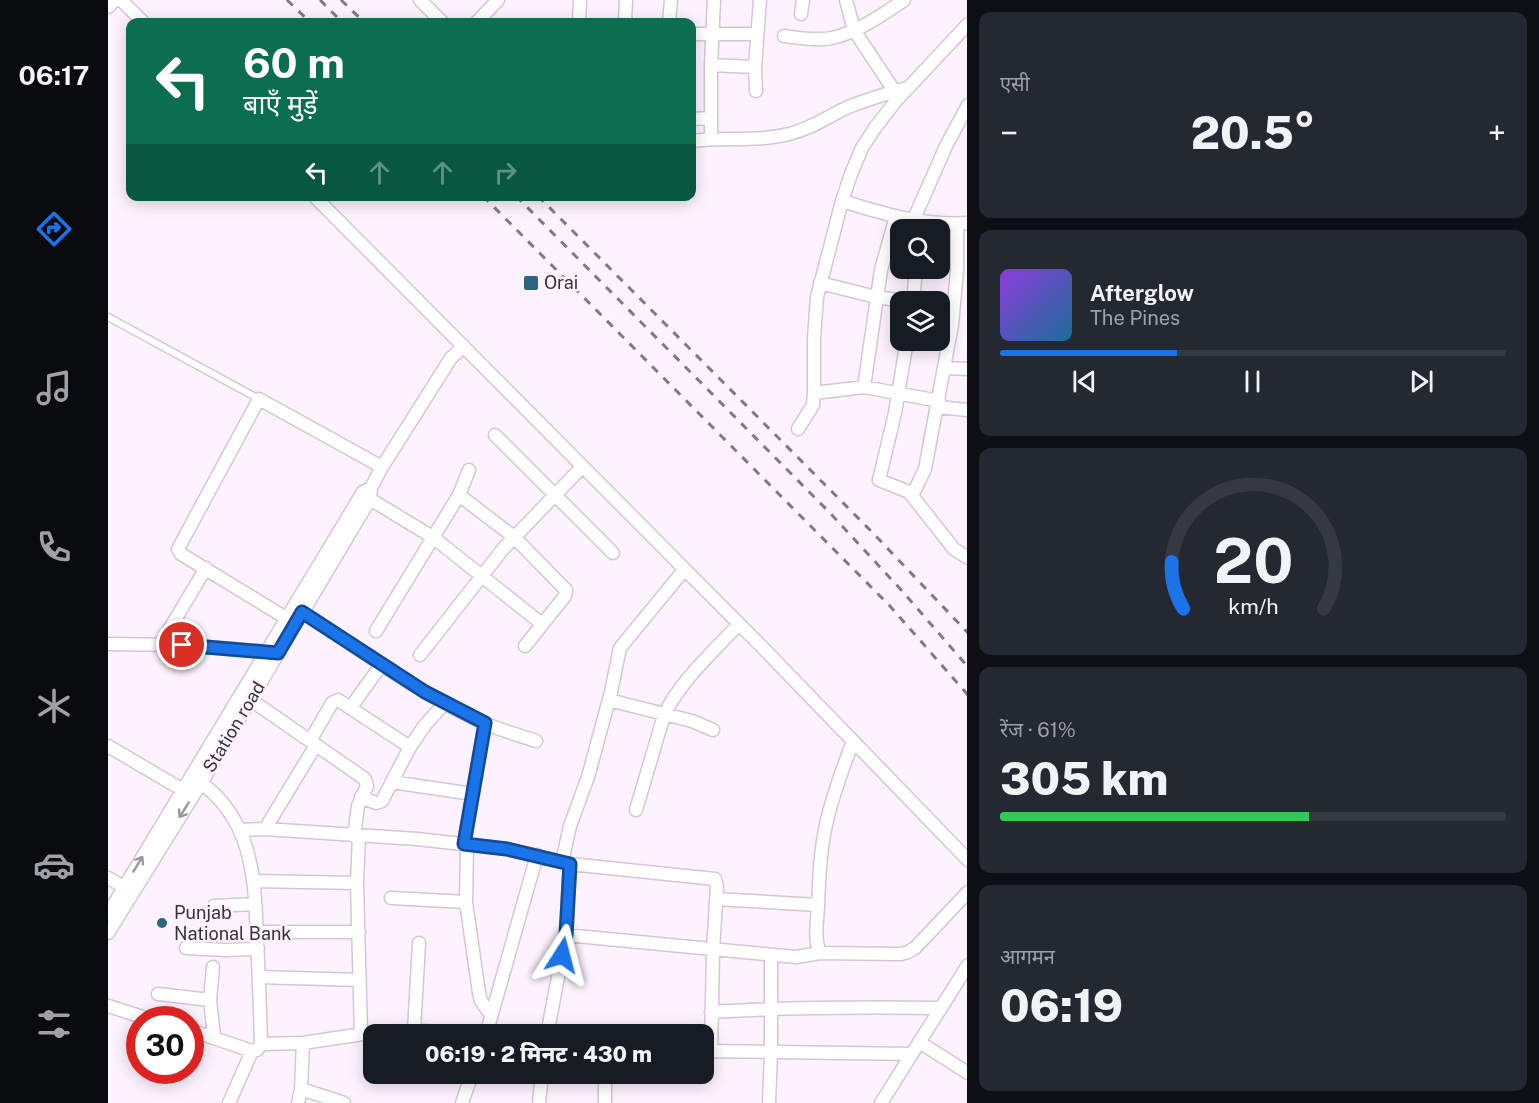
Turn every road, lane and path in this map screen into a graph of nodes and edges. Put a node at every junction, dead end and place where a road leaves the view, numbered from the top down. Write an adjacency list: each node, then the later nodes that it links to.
1 (115, 0): 13 (street)
2 (121, 0): 15 (street)
3 (420, 0): 16 (street)
4 (498, 0): 17 (street)
5 (580, 0): 18 (street)
6 (626, 0): 19 (street)
7 (671, 0): 20 (street)
8 (714, 0): 24 (street)
9 (760, 0): 25 (street)
10 (803, 0): 14 (street)
11 (846, 0): 22 (street)
12 (904, 0): 22 (street)
13 (108, 7)
14 (801, 14)
15 (139, 18)
16 (438, 18)
17 (481, 18)
18 (579, 18)
19 (625, 18)
20 (669, 18)
21 (967, 25): 29 (street)
22 (854, 30): 26 (street); 31 (street)
23 (696, 34): 24 (street)
24 (712, 34): 25 (street); 27 (street)
25 (757, 34): 28 (street)
26 (784, 36)
27 (711, 65): 28 (street); 33 (street)
28 (755, 67): 30 (street)
29 (908, 88): 31 (street); 38 (street)
30 (756, 91)
31 (895, 92): 35 (street)
32 (967, 107): 41 (street)
33 (711, 118): 34 (street); 35 (street)
34 (696, 119)
35 (711, 138): 36 (street)
36 (696, 140)
37 (319, 201): 47 (street)
38 (842, 201): 39 (street); 44 (street)
39 (896, 216): 40 (street); 45 (street)
40 (906, 219)
41 (914, 219)
42 (962, 224): 49 (street)
43 (915, 279): 45 (street)
44 (820, 283): 45 (street); 53 (street)
45 (876, 297): 51 (street)
46 (108, 317): 54 (lane)
47 (464, 346): 59 (street, Station road); 60 (street)
48 (905, 351): 52 (street)
49 (945, 368): 50 (street); 55 (street)
50 (967, 369)
51 (864, 387): 52 (street); 53 (street)
52 (898, 392): 55 (street); 65 (street)
53 (814, 393): 57 (street)
54 (259, 399): 59 (street); 70 (street)
55 (938, 404): 56 (street); 65 (street)
56 (967, 410)
57 (798, 429)
58 (495, 435): 64 (street)
59 (382, 467): 62 (street, Station road)
60 (582, 468): 64 (street); 71 (street)
61 (469, 470): 63 (street)
62 (371, 493): 67 (street); 73 (street, Station road); 74 (street, Station road)
63 (459, 495): 66 (street); 67 (street)
64 (555, 496): 66 (street); 68 (street)
65 (912, 496): 69 (street)
66 (514, 537): 72 (street); 75 (street)
67 (434, 538): 72 (street); 77 (street)
68 (613, 554)
69 (967, 557)
70 (206, 568): 74 (street); 79 (street)
71 (684, 570): 76 (street); 85 (street)
72 (480, 577): 75 (street); 82 (street)
73 (302, 612): 81 (street, Station road); 83 (street)
74 (286, 618): 81 (street, Station road)
75 (542, 624): 80 (street)
76 (739, 624): 88 (street); 92 (street)
77 (376, 631)
78 (108, 644): 79 (street)
79 (160, 645): 81 (street)
80 (525, 646)
81 (271, 652): 84 (street, Station road); 98 (street, Station road)
82 (420, 655)
83 (382, 664): 86 (street); 87 (street)
84 (251, 700): 93 (street); 97 (street, Station road)
85 (609, 700): 88 (street); 108 (street)
86 (445, 703): 89 (street); 95 (street)
87 (351, 707): 93 (street); 95 (street)
88 (664, 715): 90 (street); 101 (street)
89 (485, 723): 91 (street); 99 (street)
90 (713, 730)
91 (536, 741)
92 (853, 741): 107 (street); 118 (street)
93 (313, 743): 100 (street); 102 (street)
94 (108, 746): 98 (street)
95 (410, 747): 96 (street)
96 (392, 782): 99 (street); 100 (street)
97 (201, 783): 103 (street); 123 (street, Station road, one-way to 123)
98 (183, 790): 112 (street, Station road, one-way to 98)
99 (473, 794): 105 (street)
100 (361, 797): 104 (street)
101 (636, 810)
102 (265, 829): 103 (street); 104 (street)
103 (240, 830): 110 (street)
104 (356, 836): 105 (street); 111 (street)
105 (466, 844): 106 (street); 116 (street)
106 (537, 855): 108 (street); 142 (street)
107 (967, 859)
108 (566, 863): 115 (street); 124 (street)
109 (108, 878): 112 (street)
110 (253, 881): 111 (street); 117 (street)
111 (357, 882): 122 (street)
112 (124, 887): 120 (street, Station road)
113 (967, 893): 129 (street)
114 (391, 898): 116 (street)
115 (716, 899): 118 (street); 128 (street)
116 (466, 902): 142 (street)
117 (255, 904): 119 (street); 121 (street)
118 (818, 905): 129 (street)
119 (214, 906)
120 (108, 914)
121 (257, 932): 122 (street); 127 (street)
122 (359, 932): 134 (street)
123 (108, 933)
124 (566, 935): 128 (street); 145 (street)
125 (419, 943): 143 (street)
126 (186, 948): 127 (street)
127 (258, 949): 133 (street)
128 (713, 950): 130 (street); 141 (street)
129 (820, 953): 130 (street)
130 (771, 956): 138 (street)
131 (967, 966): 139 (street)
132 (213, 967): 136 (street)
133 (259, 977): 134 (street); 152 (street)
134 (360, 980): 148 (street)
135 (158, 994): 136 (street)
136 (210, 1000): 149 (street)
137 (108, 1006): 140 (street)
138 (772, 1008): 139 (street); 141 (street); 154 (street)
139 (940, 1008): 150 (street)
140 (126, 1012)
141 (711, 1012): 146 (street)
142 (491, 1015): 144 (street)
143 (414, 1024)
144 (489, 1024)
145 (549, 1024)
146 (710, 1024)
147 (204, 1034): 149 (street)
148 (361, 1034): 151 (street)
149 (214, 1037): 152 (street)
150 (919, 1042): 155 (street); 156 (street)
151 (303, 1043): 152 (street); 160 (street)
152 (257, 1047): 161 (street)
153 (714, 1052): 154 (street)
154 (771, 1053): 155 (street); 167 (street)
155 (911, 1054): 168 (street)
156 (967, 1072)
157 (469, 1084): 164 (street)
158 (541, 1084): 165 (street)
159 (605, 1084): 166 (street)
160 (301, 1089): 162 (street); 163 (street)
161 (229, 1103)
162 (298, 1103)
163 (344, 1103)
164 (462, 1103)
165 (539, 1103)
166 (605, 1103)
167 (769, 1103)
168 (881, 1103)

